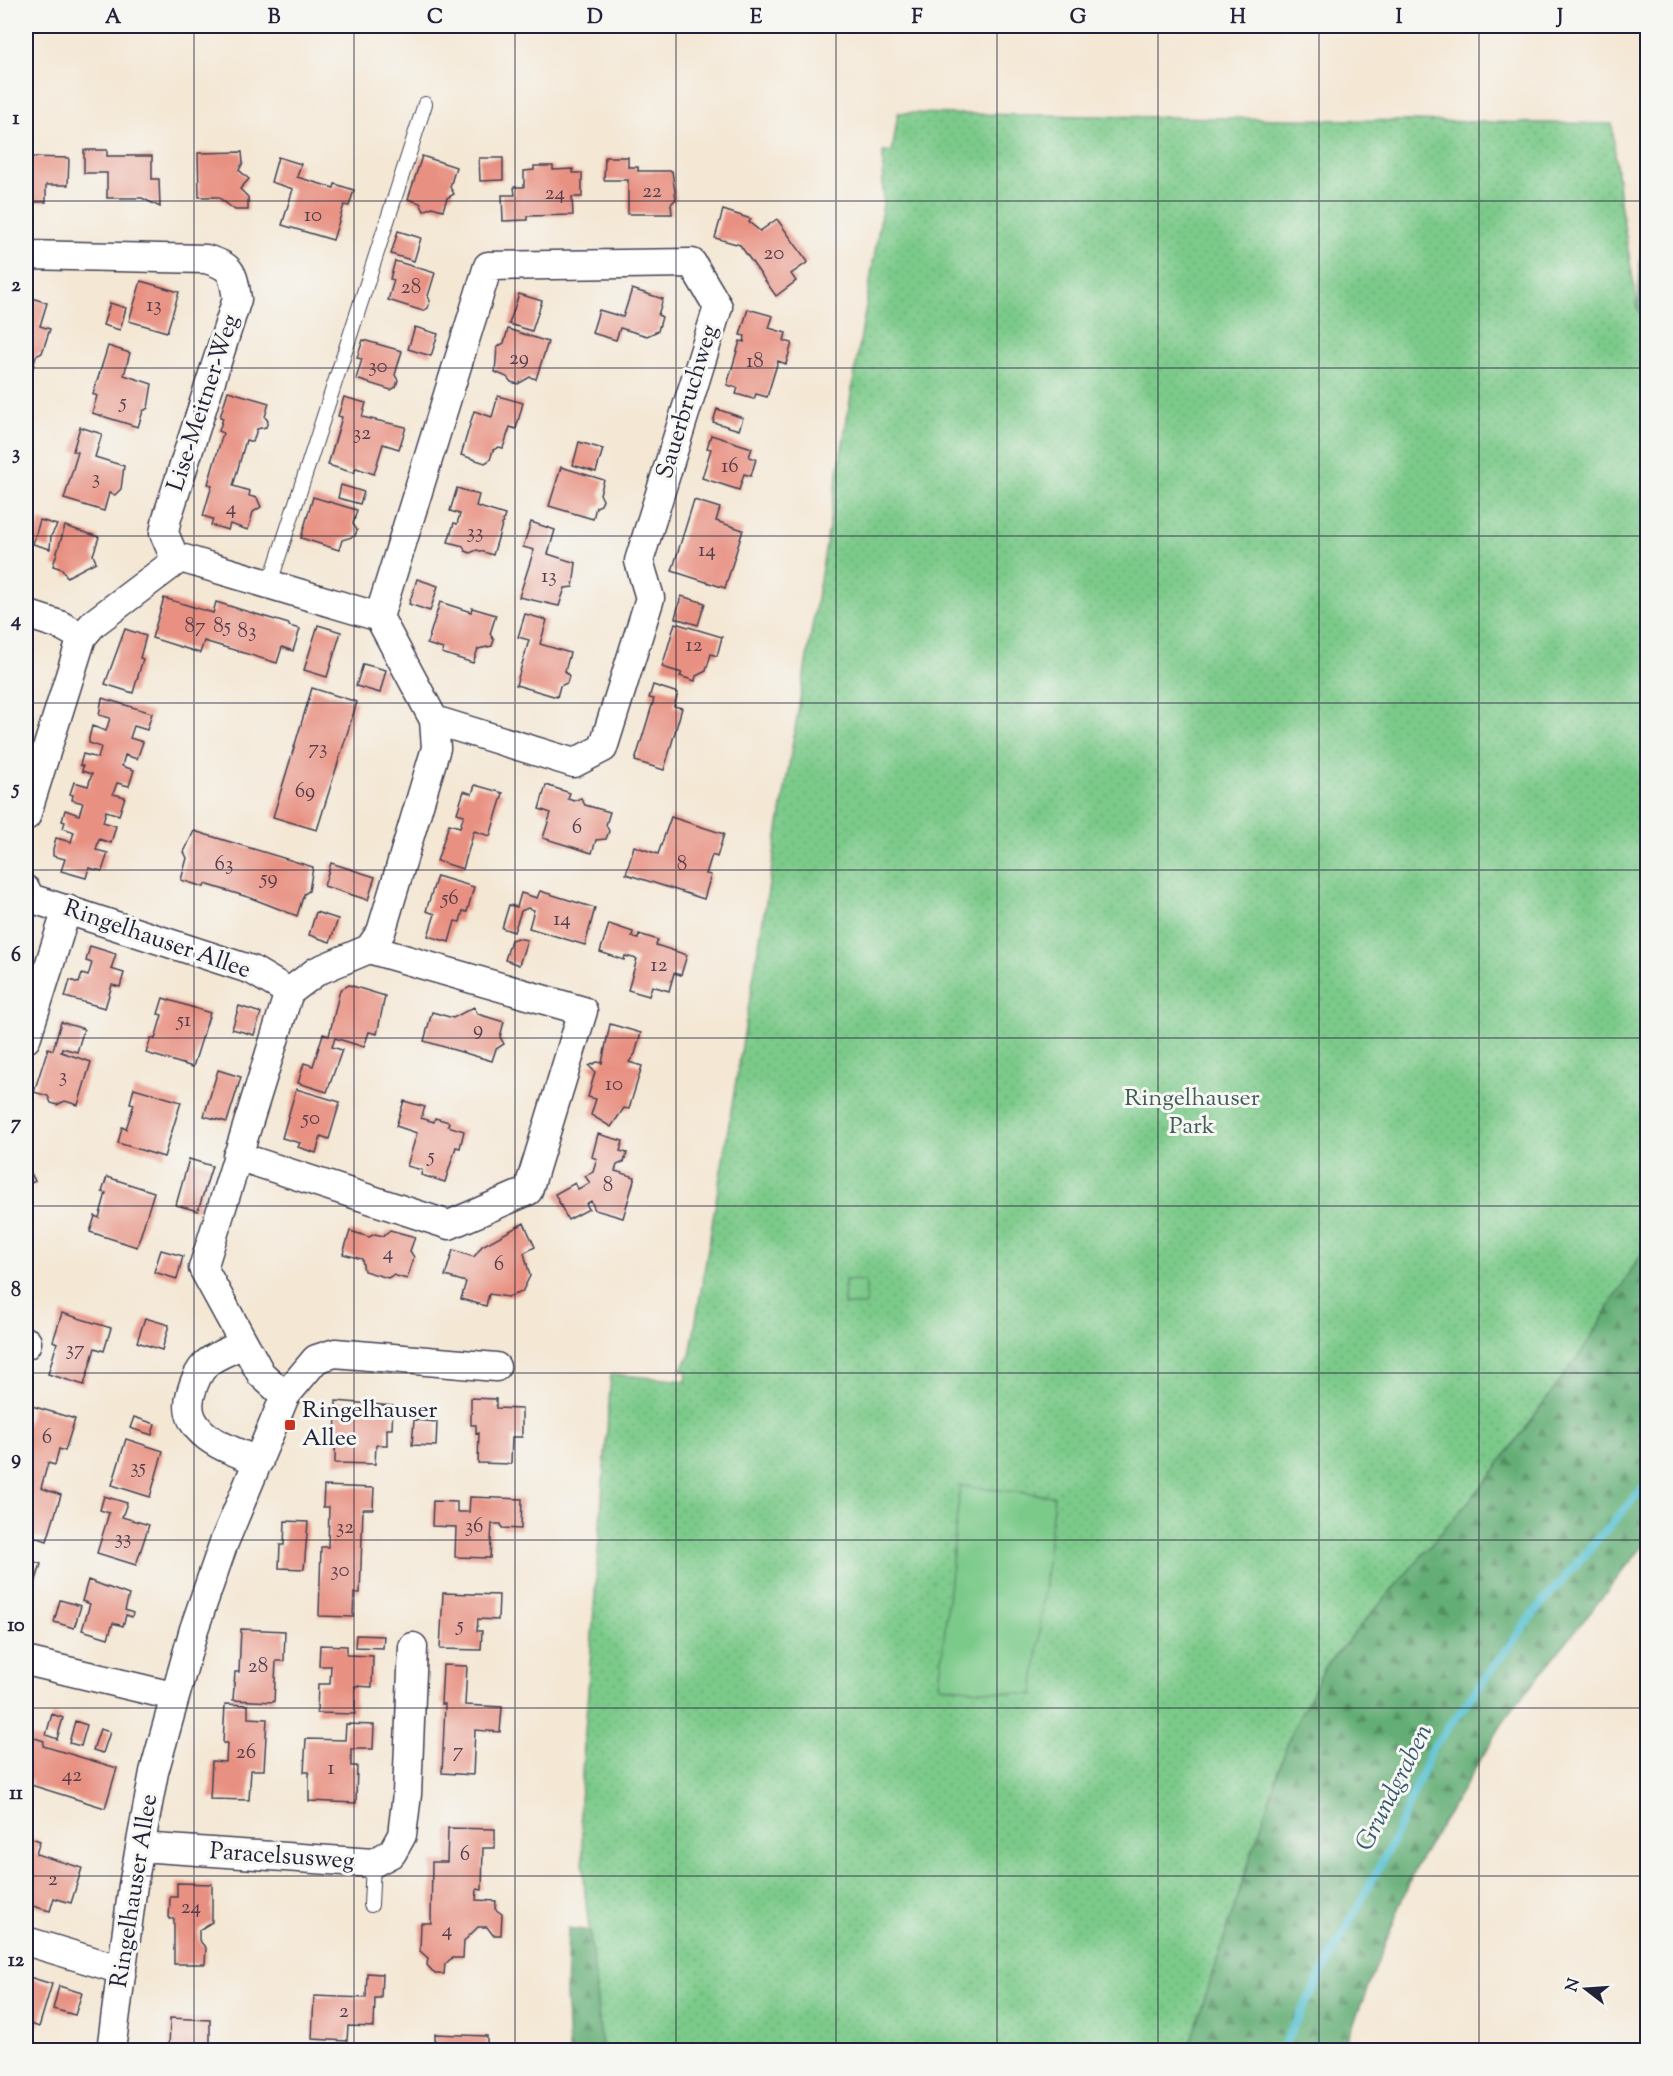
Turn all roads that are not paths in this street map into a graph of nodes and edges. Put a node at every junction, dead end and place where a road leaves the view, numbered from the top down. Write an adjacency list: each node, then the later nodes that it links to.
1 (425, 104): 4 (lane)
2 (26, 255): 3 (street, Lise-Meitner-Weg)
3 (176, 561): 4 (street); 7 (street)
4 (270, 583): 6 (street)
5 (26, 614): 7 (street)
6 (379, 617): 8 (street); 8 (street, Sauerbruchweg)
7 (82, 637): 9 (street)
8 (434, 720): 12 (street)
9 (26, 816)
10 (26, 891): 11 (street, Ringelhauser Allee)
11 (66, 909): 13 (street, Ringelhauser Allee); 14 (street)
12 (369, 949): 13 (street); 15 (street)
13 (289, 992): 15 (street)
14 (26, 1039)
15 (237, 1156): 16 (street)
16 (243, 1344): 18 (street); 19 (street)
17 (496, 1367): 18 (street, Ringelhauser Allee)
18 (285, 1396): 19 (street, Ringelhauser Allee)
19 (259, 1461): 22 (street, Ringelhauser Allee)
20 (413, 1647): 24 (street, Paracelsusweg)
21 (26, 1661): 22 (street)
22 (173, 1696): 23 (street, Ringelhauser Allee)
23 (140, 1847): 24 (street, Paracelsusweg); 27 (street, Ringelhauser Allee)
24 (373, 1863): 25 (lane)
25 (371, 1905)
26 (26, 1941): 27 (street)
27 (122, 1970): 28 (street, Ringelhauser Allee)
28 (111, 2050)

